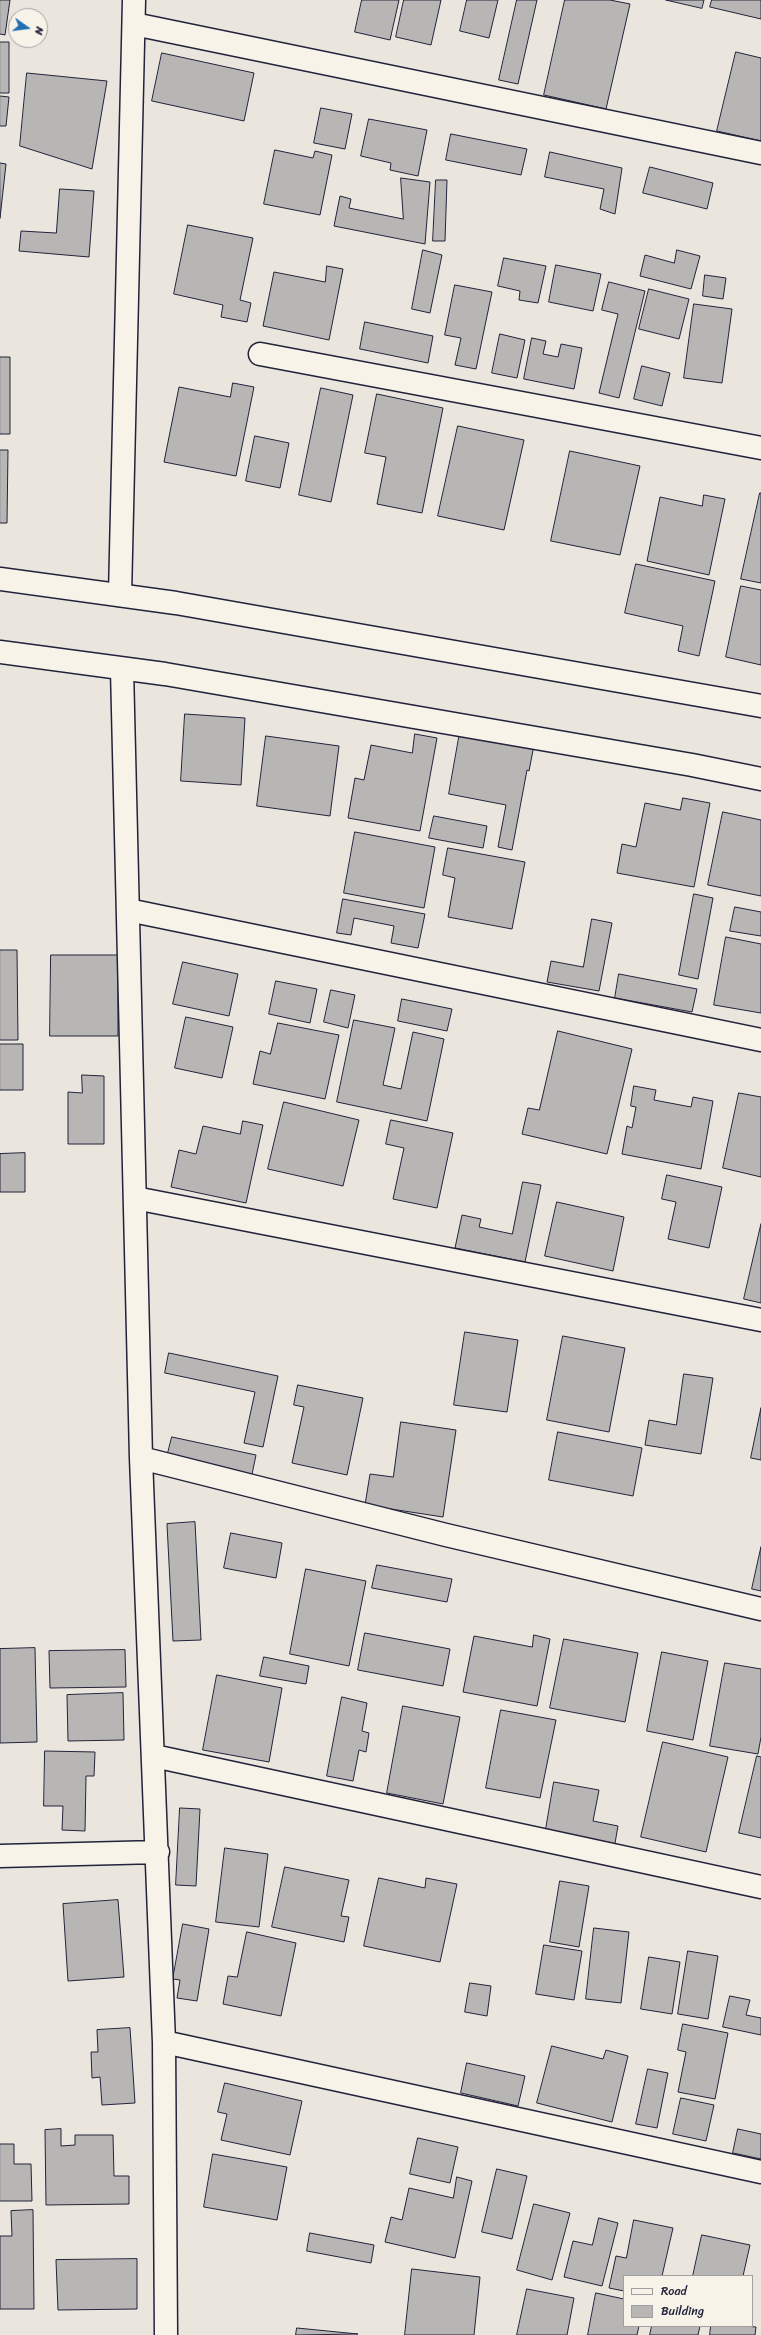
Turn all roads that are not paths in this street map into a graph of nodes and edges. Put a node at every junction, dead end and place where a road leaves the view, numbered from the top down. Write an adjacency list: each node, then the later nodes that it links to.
1 (134, 0): 2 (street)
2 (134, 24): 3 (street); 7 (street)
3 (761, 153)
4 (260, 354): 5 (street)
5 (761, 448)
6 (0, 579): 7 (street)
7 (120, 595): 10 (street)
8 (0, 652): 9 (street)
9 (122, 669): 11 (street); 12 (street)
10 (761, 706)
11 (761, 779)
12 (128, 910): 13 (street); 14 (street)
13 (761, 1040)
14 (135, 1198): 15 (street); 16 (street)
15 (761, 1320)
16 (141, 1458): 17 (street); 18 (street)
17 (761, 1609)
18 (154, 1756): 19 (street); 21 (street)
19 (158, 1852): 20 (street); 22 (street)
20 (0, 1856)
21 (761, 1887)
22 (164, 2042): 23 (street); 24 (street)
23 (761, 2172)
24 (166, 2335)

